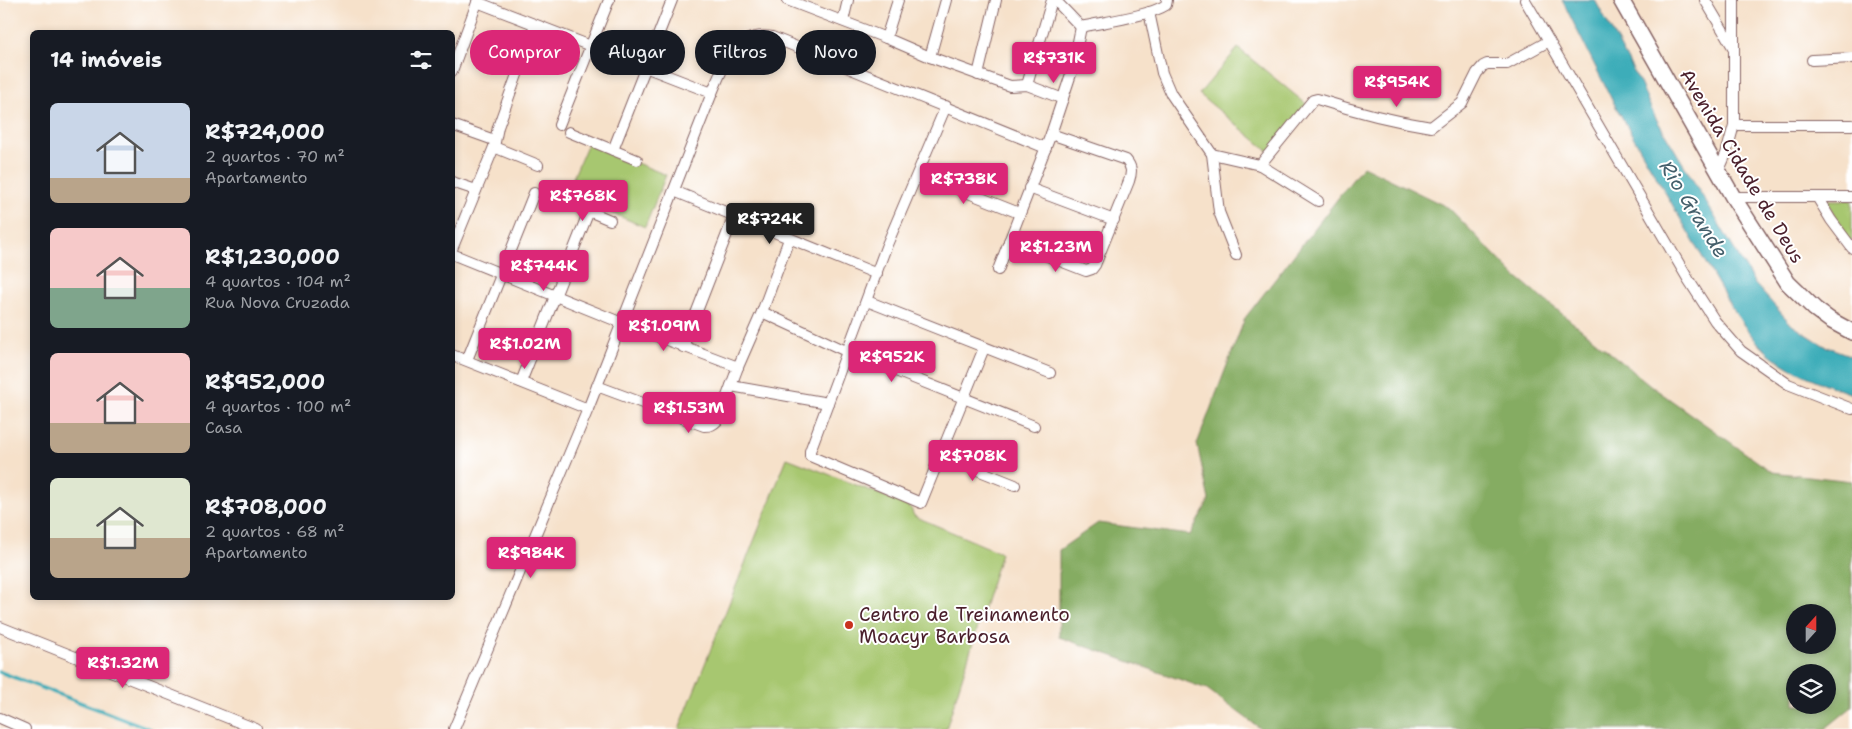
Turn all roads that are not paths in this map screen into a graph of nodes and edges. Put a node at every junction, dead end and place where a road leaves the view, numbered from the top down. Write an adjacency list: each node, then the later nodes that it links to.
1 (609, 0): 20 (street)
2 (672, 0): 21 (street)
3 (787, 0): 14 (street)
4 (848, 0): 17 (street)
5 (898, 0): 22 (street)
6 (946, 0): 27 (street)
7 (996, 0): 33 (street)
8 (1054, 0): 19 (street); 34 (street)
9 (1525, 0): 23 (street)
10 (1621, 0): 51 (street, Avenida Cidade de Deus)
11 (1705, 0): 26 (street)
12 (1734, 0): 26 (street)
13 (477, 1): 18 (street); 30 (street)
14 (800, 2): 17 (street)
15 (1167, 2): 16 (street)
16 (1149, 12): 19 (street); 47 (street)
17 (843, 21): 22 (street)
18 (535, 25): 24 (street); 44 (street)
19 (1081, 27): 36 (street)
20 (598, 30)
21 (661, 30)
22 (886, 38): 27 (street)
23 (1549, 40): 50 (street); 95 (street)
24 (590, 47)
25 (590, 49): 38 (street)
26 (1734, 49): 39 (street)
27 (930, 57): 33 (street)
28 (1852, 58): 29 (street)
29 (1812, 60)
30 (455, 63)
31 (643, 75): 46 (street)
32 (664, 75): 35 (street)
33 (978, 75): 34 (street)
34 (1027, 85): 36 (street)
35 (712, 93): 37 (street); 56 (street)
36 (1062, 99): 43 (street)
37 (946, 106): 45 (street); 52 (street)
38 (559, 124)
39 (1734, 125): 40 (street); 51 (street)
40 (1852, 125)
41 (455, 126): 44 (street)
42 (568, 132): 46 (street)
43 (1051, 134): 45 (street); 67 (street)
44 (494, 143): 49 (street); 55 (street)
45 (1046, 148): 54 (street)
46 (614, 150): 48 (street)
47 (1212, 154): 50 (street); 73 (street)
48 (638, 160)
49 (538, 165)
50 (1260, 165): 61 (street)
51 (1719, 170): 58 (street, Avenida Cidade de Deus)
52 (918, 173): 64 (street); 76 (street)
53 (455, 183): 55 (street)
54 (1029, 188): 64 (street); 67 (street)
55 (476, 190): 69 (street)
56 (674, 191): 65 (street); 80 (street)
57 (534, 193): 75 (street)
58 (1733, 197): 59 (street); 81 (street, Avenida Cidade de Deus)
59 (1817, 197): 60 (street); 71 (street)
60 (1852, 197)
61 (1318, 200)
62 (565, 202): 63 (street)
63 (589, 211): 66 (street); 77 (street)
64 (1019, 213): 70 (street)
65 (734, 216): 68 (street); 82 (street)
66 (610, 220)
67 (1114, 220): 70 (street)
68 (789, 239): 76 (street); 79 (street)
69 (455, 241)
70 (1009, 242): 74 (street)
71 (1852, 248)
72 (455, 255): 75 (street)
73 (1236, 255)
74 (998, 270)
75 (502, 274): 77 (street); 86 (street)
76 (877, 274): 78 (street)
77 (556, 296): 80 (street); 89 (street)
78 (867, 301): 83 (street); 84 (street)
79 (762, 312): 84 (street); 87 (street)
80 (622, 323): 82 (street); 90 (street)
81 (1852, 332)
82 (683, 346): 87 (street)
83 (984, 348): 88 (street); 92 (street)
84 (848, 352): 92 (street); 93 (street)
85 (455, 356): 86 (street)
86 (467, 360): 89 (street)
87 (738, 367): 91 (street)
88 (1050, 373)
89 (521, 382): 94 (street)
90 (597, 386): 91 (street); 94 (street)
91 (731, 386): 93 (street)
92 (964, 398): 96 (street); 97 (street)
93 (828, 403): 97 (street)
94 (588, 409): 103 (street)
95 (1852, 409)
96 (1034, 426)
97 (940, 455): 98 (street)
98 (1015, 485)
99 (0, 627): 102 (street)
100 (0, 718): 101 (street)
101 (25, 729)
102 (256, 729)
103 (454, 729)

